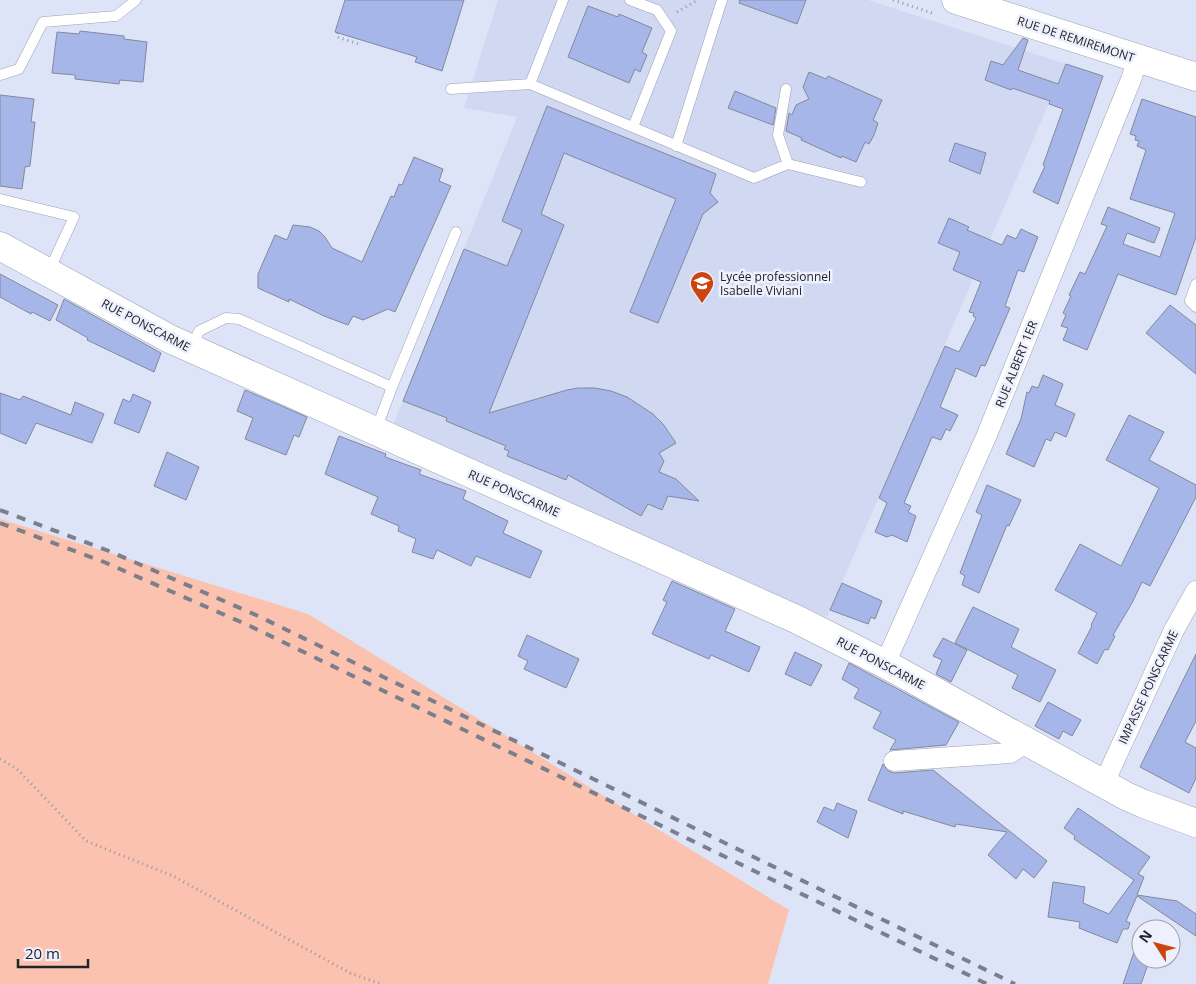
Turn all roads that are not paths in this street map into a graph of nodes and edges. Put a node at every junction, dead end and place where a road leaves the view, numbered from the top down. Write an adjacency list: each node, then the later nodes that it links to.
1 (136, 0): 7 (lane)
2 (563, 0): 9 (lane)
3 (630, 0): 12 (lane)
4 (722, 0): 13 (lane)
5 (974, 3): 6 (street, RUE DE REMIREMONT)
6 (1137, 59): 8 (street, RUE DE REMIREMONT); 26 (street, RUE ALBERT 1ER)
7 (0, 75)
8 (1196, 77)
9 (530, 84): 10 (lane); 12 (lane)
10 (451, 89)
11 (786, 89): 14 (lane)
12 (633, 127): 13 (lane)
13 (676, 146): 14 (lane)
14 (788, 164): 15 (lane)
15 (861, 182)
16 (0, 199): 19 (lane)
17 (456, 232): 23 (lane)
18 (0, 246): 19 (street, RUE PONSCARME)
19 (48, 272): 22 (street, RUE PONSCARME)
20 (1196, 284): 21 (lane)
21 (1196, 307)
22 (191, 348): 23 (lane); 24 (street, RUE PONSCARME)
23 (392, 387): 24 (lane)
24 (375, 431): 26 (street, RUE PONSCARME)
25 (1196, 591): 29 (street, IMPASSE PONSCARME)
26 (885, 664): 27 (street, RUE PONSCARME)
27 (1027, 742): 28 (street); 29 (street, RUE PONSCARME)
28 (894, 761)
29 (1104, 784): 30 (street, RUE PONSCARME)
30 (1196, 823)

